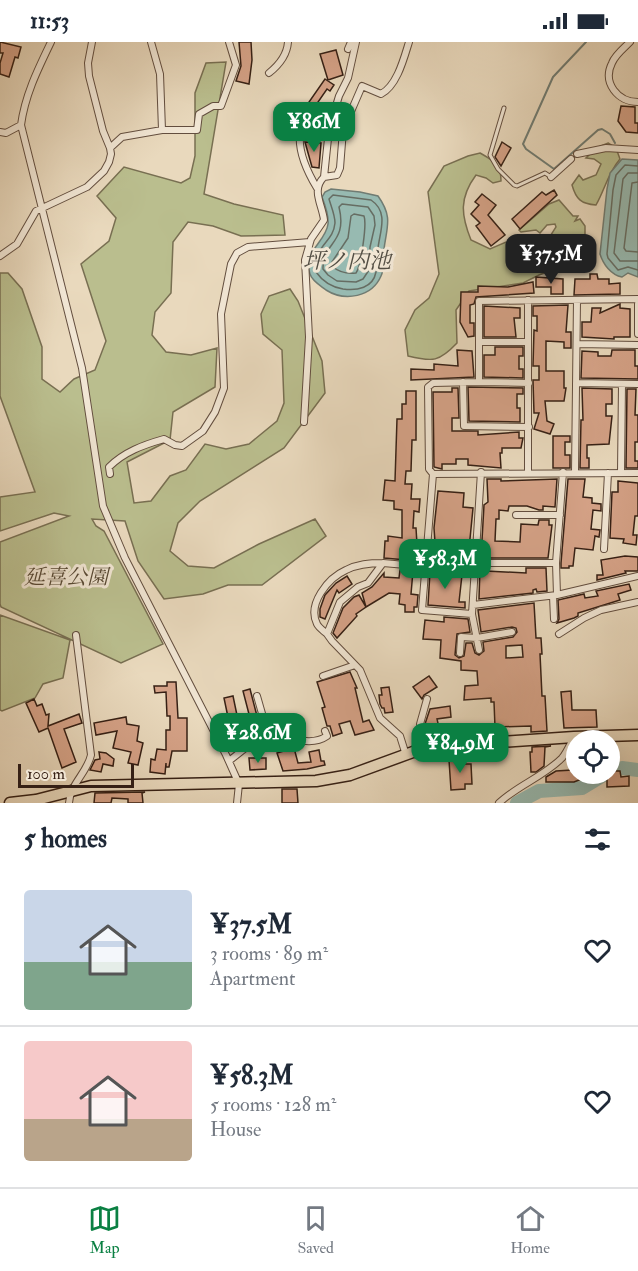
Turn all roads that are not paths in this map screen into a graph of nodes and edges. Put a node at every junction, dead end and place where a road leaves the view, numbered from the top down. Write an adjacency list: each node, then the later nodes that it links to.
1 (51, 42): 15 (street)
2 (92, 42): 18 (street)
3 (151, 42): 16 (street)
4 (229, 42): 16 (street)
5 (288, 42): 11 (street)
6 (351, 42): 10 (street)
7 (356, 42): 22 (street)
8 (409, 42): 22 (street)
9 (630, 42): 12 (street)
10 (348, 49)
11 (269, 73)
12 (638, 102)
13 (504, 108): 23 (lane)
14 (307, 121): 24 (street)
15 (21, 125): 17 (street); 25 (street)
16 (162, 130): 18 (street)
17 (0, 132)
18 (110, 148): 25 (street)
19 (638, 150): 20 (street)
20 (577, 154)
21 (571, 159): 23 (street)
22 (324, 177): 24 (street)
23 (551, 177)
24 (317, 188): 26 (street)
25 (42, 208): 27 (street); 86 (street)
26 (310, 242): 42 (street); 51 (street)
27 (0, 256)
28 (528, 300): 29 (street); 32 (street); 33 (street)
29 (577, 300): 30 (street); 34 (street)
30 (638, 302): 31 (street)
31 (638, 333)
32 (479, 342): 33 (street); 37 (street)
33 (528, 342): 38 (street)
34 (577, 344): 35 (street); 39 (street)
35 (638, 345)
36 (463, 382): 37 (street); 43 (street); 52 (street)
37 (479, 382): 38 (street)
38 (529, 383): 43 (street)
39 (576, 383): 40 (street); 47 (street)
40 (622, 384): 41 (street); 48 (street)
41 (638, 384)
42 (304, 422)
43 (529, 427): 45 (street)
44 (481, 472): 45 (street); 52 (street); 57 (street)
45 (528, 472): 46 (street)
46 (563, 472): 47 (street); 54 (street)
47 (575, 472): 49 (street)
48 (621, 472): 49 (street); 50 (street)
49 (608, 473): 55 (street)
50 (638, 473)
51 (111, 474)
52 (433, 474): 59 (street)
53 (516, 515): 54 (street)
54 (560, 515): 58 (street)
55 (604, 549)
56 (383, 563): 59 (street); 68 (street); 68 (street)
57 (475, 563): 58 (street); 60 (street)
58 (556, 563): 62 (street)
59 (425, 567): 60 (street); 65 (street)
60 (474, 571): 64 (street)
61 (638, 576): 62 (street)
62 (555, 596): 64 (street); 66 (street)
63 (638, 602): 69 (street)
64 (473, 605): 65 (street)
65 (471, 614): 71 (street)
66 (554, 619)
67 (512, 632): 71 (street)
68 (327, 634): 74 (street)
69 (559, 634)
70 (76, 635): 88 (street)
71 (477, 638): 72 (street); 73 (street)
72 (479, 650)
73 (460, 653)
74 (355, 665): 75 (street); 85 (street)
75 (323, 676)
76 (257, 696): 79 (street)
77 (427, 699): 83 (street)
78 (325, 730): 79 (street)
79 (267, 731): 86 (street)
80 (620, 735): 81 (main road)
81 (638, 735)
82 (566, 737): 83 (main road)
83 (424, 750): 85 (main road)
84 (566, 751): 91 (street)
85 (406, 755): 87 (main road)
86 (229, 761): 87 (street)
87 (239, 784): 88 (main road); 90 (street)
88 (70, 797): 89 (main road)
89 (10, 803)
90 (237, 803)
91 (499, 803)

